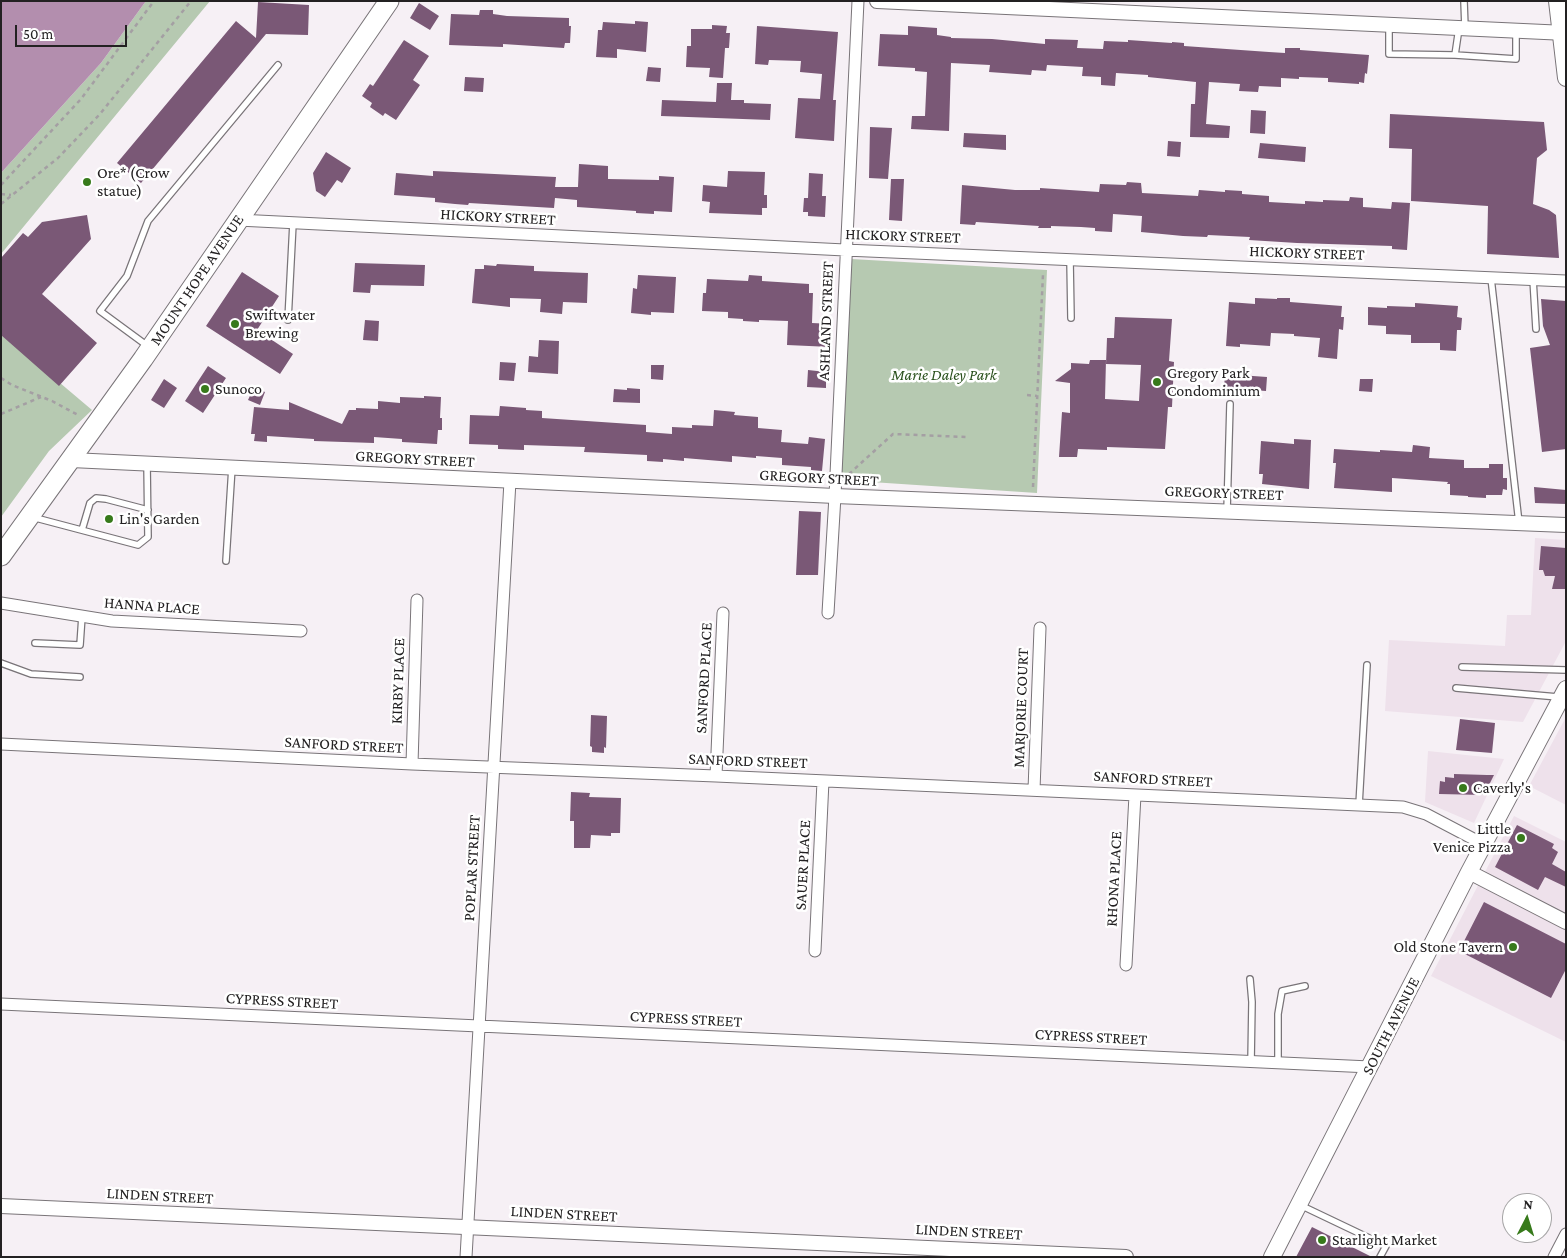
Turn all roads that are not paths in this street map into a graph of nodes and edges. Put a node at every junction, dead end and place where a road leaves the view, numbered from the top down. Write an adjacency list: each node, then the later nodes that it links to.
1 (389, 1): 13 (main road, MOUNT HOPE AVENUE)
2 (858, 1): 15 (street, ASHLAND STREET)
3 (878, 1): 6 (street)
4 (1464, 1): 7 (lane)
5 (1557, 1): 9 (main road)
6 (1389, 24): 7 (street); 10 (lane)
7 (1462, 28): 8 (street); 10 (lane)
8 (1516, 30): 9 (street); 10 (lane)
9 (1563, 32): 12 (main road)
10 (1455, 55)
11 (278, 65): 23 (lane)
12 (1566, 78)
13 (238, 220): 14 (street, HICKORY STREET); 23 (main road, MOUNT HOPE AVENUE)
14 (293, 223): 15 (street, HICKORY STREET); 21 (lane)
15 (845, 250): 16 (street, HICKORY STREET); 29 (street, ASHLAND STREET)
16 (1070, 260): 17 (street, HICKORY STREET); 20 (lane)
17 (1491, 278): 18 (street, HICKORY STREET); 33 (lane)
18 (1533, 279): 19 (street, HICKORY STREET); 22 (lane)
19 (1566, 281)
20 (1071, 318)
21 (288, 320)
22 (1536, 328)
23 (151, 348): 25 (main road, MOUNT HOPE AVENUE)
24 (1230, 404): 31 (lane)
25 (72, 460): 26 (street, GREGORY STREET); 32 (main road, MOUNT HOPE AVENUE)
26 (147, 463): 27 (street, GREGORY STREET); 30 (lane)
27 (232, 467): 28 (street, GREGORY STREET); 37 (lane)
28 (510, 481): 29 (street, GREGORY STREET); 55 (street, POPLAR STREET)
29 (835, 496): 31 (street, GREGORY STREET); 41 (street, ASHLAND STREET)
30 (148, 510): 35 (lane); 35 (lane)
31 (1227, 511): 33 (street, GREGORY STREET)
32 (30, 517): 35 (lane); 36 (main road, MOUNT HOPE AVENUE)
33 (1519, 523): 34 (street, GREGORY STREET)
34 (1566, 525)
35 (82, 530)
36 (1, 556)
37 (226, 561)
38 (417, 600): 54 (street, KIRBY PLACE)
39 (1, 602): 42 (street, HANNA PLACE)
40 (723, 613): 56 (street, SANFORD PLACE)
41 (828, 613)
42 (82, 616): 44 (street, HANNA PLACE); 45 (lane)
43 (1040, 628): 58 (street, MARJORIE COURT)
44 (301, 631)
45 (35, 643)
46 (1, 663): 50 (lane)
47 (1367, 665): 60 (lane)
48 (1462, 666): 49 (lane)
49 (1566, 670)
50 (80, 677)
51 (1456, 688): 52 (lane)
52 (1564, 696): 61 (main road, SOUTH AVENUE)
53 (1, 744): 54 (street, SANFORD STREET)
54 (412, 764): 55 (street, SANFORD STREET)
55 (493, 767): 56 (street, SANFORD STREET); 69 (street, POPLAR STREET)
56 (716, 776): 57 (street, SANFORD STREET)
57 (823, 781): 58 (street, SANFORD STREET); 64 (street, SAUER PLACE)
58 (1034, 790): 59 (street, SANFORD STREET)
59 (1135, 794): 60 (street, SANFORD STREET); 65 (street, RHONA PLACE)
60 (1359, 805): 61 (street, SANFORD STREET)
61 (1485, 845): 62 (main road, SOUTH AVENUE)
62 (1470, 872): 63 (street); 72 (main road, SOUTH AVENUE)
63 (1566, 922)
64 (815, 952)
65 (1126, 965)
66 (1250, 979): 70 (lane)
67 (1305, 986): 71 (lane)
68 (1, 1004): 69 (street, CYPRESS STREET)
69 (480, 1026): 70 (street, CYPRESS STREET); 75 (street, POPLAR STREET)
70 (1251, 1062): 71 (street, CYPRESS STREET)
71 (1278, 1063): 72 (street, CYPRESS STREET)
72 (1370, 1067): 73 (main road, SOUTH AVENUE)
73 (1299, 1205): 79 (main road, SOUTH AVENUE); 80 (lane)
74 (1, 1206): 75 (street, LINDEN STREET)
75 (469, 1227): 77 (street, POPLAR STREET); 78 (street, LINDEN STREET)
76 (1566, 1234): 81 (street)
77 (466, 1257)
78 (1126, 1257)
79 (1272, 1257)
80 (1380, 1257)
81 (1554, 1257)

